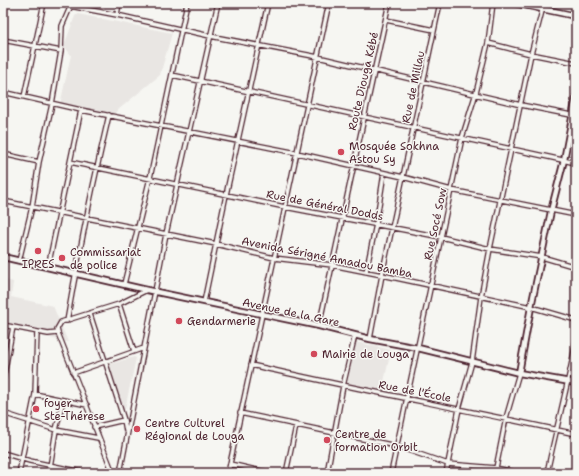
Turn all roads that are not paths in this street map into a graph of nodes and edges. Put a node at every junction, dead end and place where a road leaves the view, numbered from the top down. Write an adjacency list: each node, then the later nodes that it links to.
1 (6, 3): 16 (street)
2 (44, 3): 25 (street)
3 (54, 3): 14 (street)
4 (119, 3): 17 (street)
5 (187, 3): 20 (street)
6 (218, 3): 22 (street)
7 (268, 3): 26 (street)
8 (329, 3): 29 (street)
9 (389, 3): 19 (street, Route Diouga Kébé)
10 (440, 3): 21 (street, Rue de Millau)
11 (493, 3): 24 (street, Rue Socé Sow)
12 (515, 3): 15 (main road)
13 (544, 3): 15 (street)
14 (71, 4): 17 (street); 27 (street)
15 (542, 9): 18 (main road); 28 (street)
16 (3, 15)
17 (117, 15): 20 (street)
18 (576, 16)
19 (386, 20): 21 (street); 31 (street, Route Diouga Kébé)
20 (181, 30): 22 (street); 32 (street)
21 (434, 30): 33 (street, Rue de Millau)
22 (210, 36): 26 (street); 34 (street)
23 (3, 40): 25 (street)
24 (488, 43): 28 (street); 37 (street, Rue Socé Sow)
25 (35, 46): 27 (street); 38 (street)
26 (259, 46): 29 (street); 36 (street)
27 (60, 51): 40 (street)
28 (531, 54): 30 (street); 42 (street)
29 (318, 58): 31 (street); 41 (street)
30 (576, 63)
31 (375, 70): 33 (street); 46 (street, Route Diouga Kébé)
32 (172, 75): 34 (street); 47 (street)
33 (424, 81): 37 (street); 48 (street, Rue de Millau)
34 (200, 82): 36 (street); 49 (street)
35 (3, 92): 38 (street)
36 (248, 92): 41 (street); 51 (street)
37 (476, 93): 42 (street); 50 (street, Rue Socé Sow)
38 (24, 97): 40 (street)
39 (576, 97): 44 (street)
40 (52, 104): 43 (street); 56 (street)
41 (307, 104): 46 (street); 53 (street)
42 (521, 105): 44 (street); 52 (street)
43 (81, 110): 45 (street); 57 (street)
44 (574, 115): 55 (street)
45 (109, 116): 47 (street); 60 (street)
46 (364, 116): 48 (street); 59 (street, Route Diouga Kébé)
47 (161, 125): 49 (street); 63 (street)
48 (413, 128): 50 (street); 62 (street, Rue de Millau)
49 (190, 132): 51 (street); 64 (street)
50 (462, 138): 52 (street); 65 (street, Rue Socé Sow)
51 (238, 142): 53 (street); 66 (street)
52 (512, 149): 55 (street); 67 (street)
53 (297, 153): 59 (street); 70 (street)
54 (3, 154): 56 (street)
55 (564, 160): 58 (street); 71 (street)
56 (39, 162): 69 (street)
57 (70, 162): 60 (street, Rue de Général Dodds); 72 (street)
58 (576, 163)
59 (353, 166): 61 (street); 75 (street, Route Diouga Kébé)
60 (97, 167): 63 (street, Rue de Général Dodds); 74 (street)
61 (384, 173): 62 (street); 76 (street)
62 (403, 177): 65 (street); 78 (street, Rue de Millau)
63 (150, 178): 64 (street, Rue de Général Dodds); 77 (street)
64 (177, 184): 66 (street, Rue de Général Dodds); 79 (street)
65 (451, 190): 67 (street); 80 (street, Rue Socé Sow)
66 (226, 195): 70 (street, Rue de Général Dodds); 81 (street)
67 (500, 200): 71 (street); 82 (street)
68 (3, 201): 69 (street, Avenida Sérigné Amadou Bamba)
69 (32, 207): 72 (street, Avenida Sérigné Amadou Bamba); 86 (street)
70 (285, 207): 75 (street, Rue de Général Dodds); 85 (street)
71 (551, 211): 73 (street); 84 (street)
72 (59, 212): 74 (street, Avenida Sérigné Amadou Bamba); 88 (street)
73 (576, 216)
74 (87, 218): 77 (street, Avenida Sérigné Amadou Bamba); 91 (street)
75 (341, 218): 76 (street, Rue de Général Dodds); 87 (street, Route Diouga Kébé)
76 (376, 224): 78 (street, Rue de Général Dodds); 90 (street)
77 (138, 228): 79 (street, Avenida Sérigné Amadou Bamba); 93 (street)
78 (392, 228): 80 (street, Rue de Général Dodds); 92 (street, Rue de Millau)
79 (166, 234): 81 (street, Avenida Sérigné Amadou Bamba); 96 (street)
80 (441, 237): 82 (street, Rue de Général Dodds); 94 (street, Rue Socé Sow)
81 (216, 244): 85 (street, Avenida Sérigné Amadou Bamba); 98 (street)
82 (490, 249): 84 (street, Rue de Général Dodds); 97 (street)
83 (3, 257): 86 (street, Avenue de la Gare)
84 (542, 257): 89 (street, Rue de Général Dodds); 100 (street)
85 (274, 258): 87 (street, Avenida Sérigné Amadou Bamba); 102 (street)
86 (19, 261): 88 (street, Avenue de la Gare)
87 (332, 265): 90 (street, Avenida Sérigné Amadou Bamba); 106 (street, Route Diouga Kébé)
88 (48, 267): 91 (street, Avenue de la Gare)
89 (576, 267)
90 (366, 272): 92 (street, Avenida Sérigné Amadou Bamba)
91 (75, 273): 93 (street, Avenue de la Gare); 104 (street)
92 (382, 275): 94 (street, Avenida Sérigné Amadou Bamba); 111 (street, Rue de Millau)
93 (124, 284): 95 (street, Avenue de la Gare)
94 (431, 286): 97 (street, Avenida Sérigné Amadou Bamba); 114 (street, Rue Socé Sow)
95 (147, 290): 96 (street, Avenue de la Gare); 99 (street)
96 (155, 292): 98 (street, Avenue de la Gare); 113 (street)
97 (481, 297): 100 (street, Avenida Sérigné Amadou Bamba); 117 (street)
98 (204, 302): 102 (street, Avenue de la Gare)
99 (119, 304): 101 (street); 115 (street)
100 (531, 307): 103 (street, Avenida Sérigné Amadou Bamba); 120 (street)
101 (90, 314): 104 (street); 116 (street)
102 (263, 314): 106 (street, Avenue de la Gare); 118 (street)
103 (576, 320)
104 (67, 321): 109 (street)
105 (3, 326): 107 (street)
106 (319, 326): 110 (street, Avenue de la Gare)
107 (13, 327): 108 (street); 121 (street)
108 (37, 332): 109 (street); 125 (street)
109 (58, 333): 119 (street)
110 (355, 335): 111 (street, Avenue de la Gare); 124 (street)
111 (370, 339): 114 (street, Avenue de la Gare)
112 (576, 340): 122 (street)
113 (144, 348): 115 (street); 140 (street)
114 (418, 348): 117 (street, Avenue de la Gare); 126 (street, Rue Socé Sow)
115 (134, 351): 116 (street)
116 (104, 361): 119 (street); 133 (street)
117 (472, 362): 120 (street, Avenue de la Gare); 129 (street)
118 (251, 366): 124 (street, Rue de l'École); 131 (street)
119 (73, 373): 128 (street)
120 (519, 373): 122 (street, Avenue de la Gare); 132 (street)
121 (3, 380)
122 (569, 381): 123 (street, Avenue de la Gare); 137 (street)
123 (576, 383)
124 (343, 386): 126 (street, Rue de l'École); 139 (street)
125 (35, 394): 127 (street); 134 (street)
126 (406, 399): 129 (street, Rue de l'École); 143 (street, Rue Socé Sow)
127 (63, 400): 128 (street); 138 (street)
128 (87, 405): 136 (street)
129 (459, 408): 132 (street, Rue de l'École); 147 (street)
130 (3, 413): 134 (street)
131 (240, 413): 135 (street); 146 (street)
132 (506, 418): 137 (street, Rue de l'École); 149 (street)
133 (124, 420): 136 (street); 140 (street)
134 (30, 421): 138 (street); 145 (street)
135 (296, 426): 139 (street); 157 (street)
136 (94, 427): 142 (street)
137 (556, 429): 141 (street, Rue de l'École); 163 (street)
138 (56, 430): 142 (street); 148 (street)
139 (334, 432): 143 (street); 158 (street)
140 (127, 433): 154 (street)
141 (576, 434)
142 (98, 438): 153 (street)
143 (396, 446): 147 (street); 159 (street, Rue Socé Sow)
144 (3, 453): 145 (street)
145 (22, 459): 148 (street); 150 (street)
146 (230, 464): 155 (street); 156 (street)
147 (448, 464): 149 (street); 160 (street)
148 (50, 466): 151 (street); 152 (street)
149 (496, 468): 161 (street); 162 (street)
150 (19, 473)
151 (49, 473)
152 (87, 473)
153 (113, 473)
154 (120, 473)
155 (228, 473)
156 (270, 473)
157 (286, 473)
158 (327, 473)
159 (391, 473)
160 (446, 473)
161 (495, 473)
162 (518, 473)
163 (547, 473)

